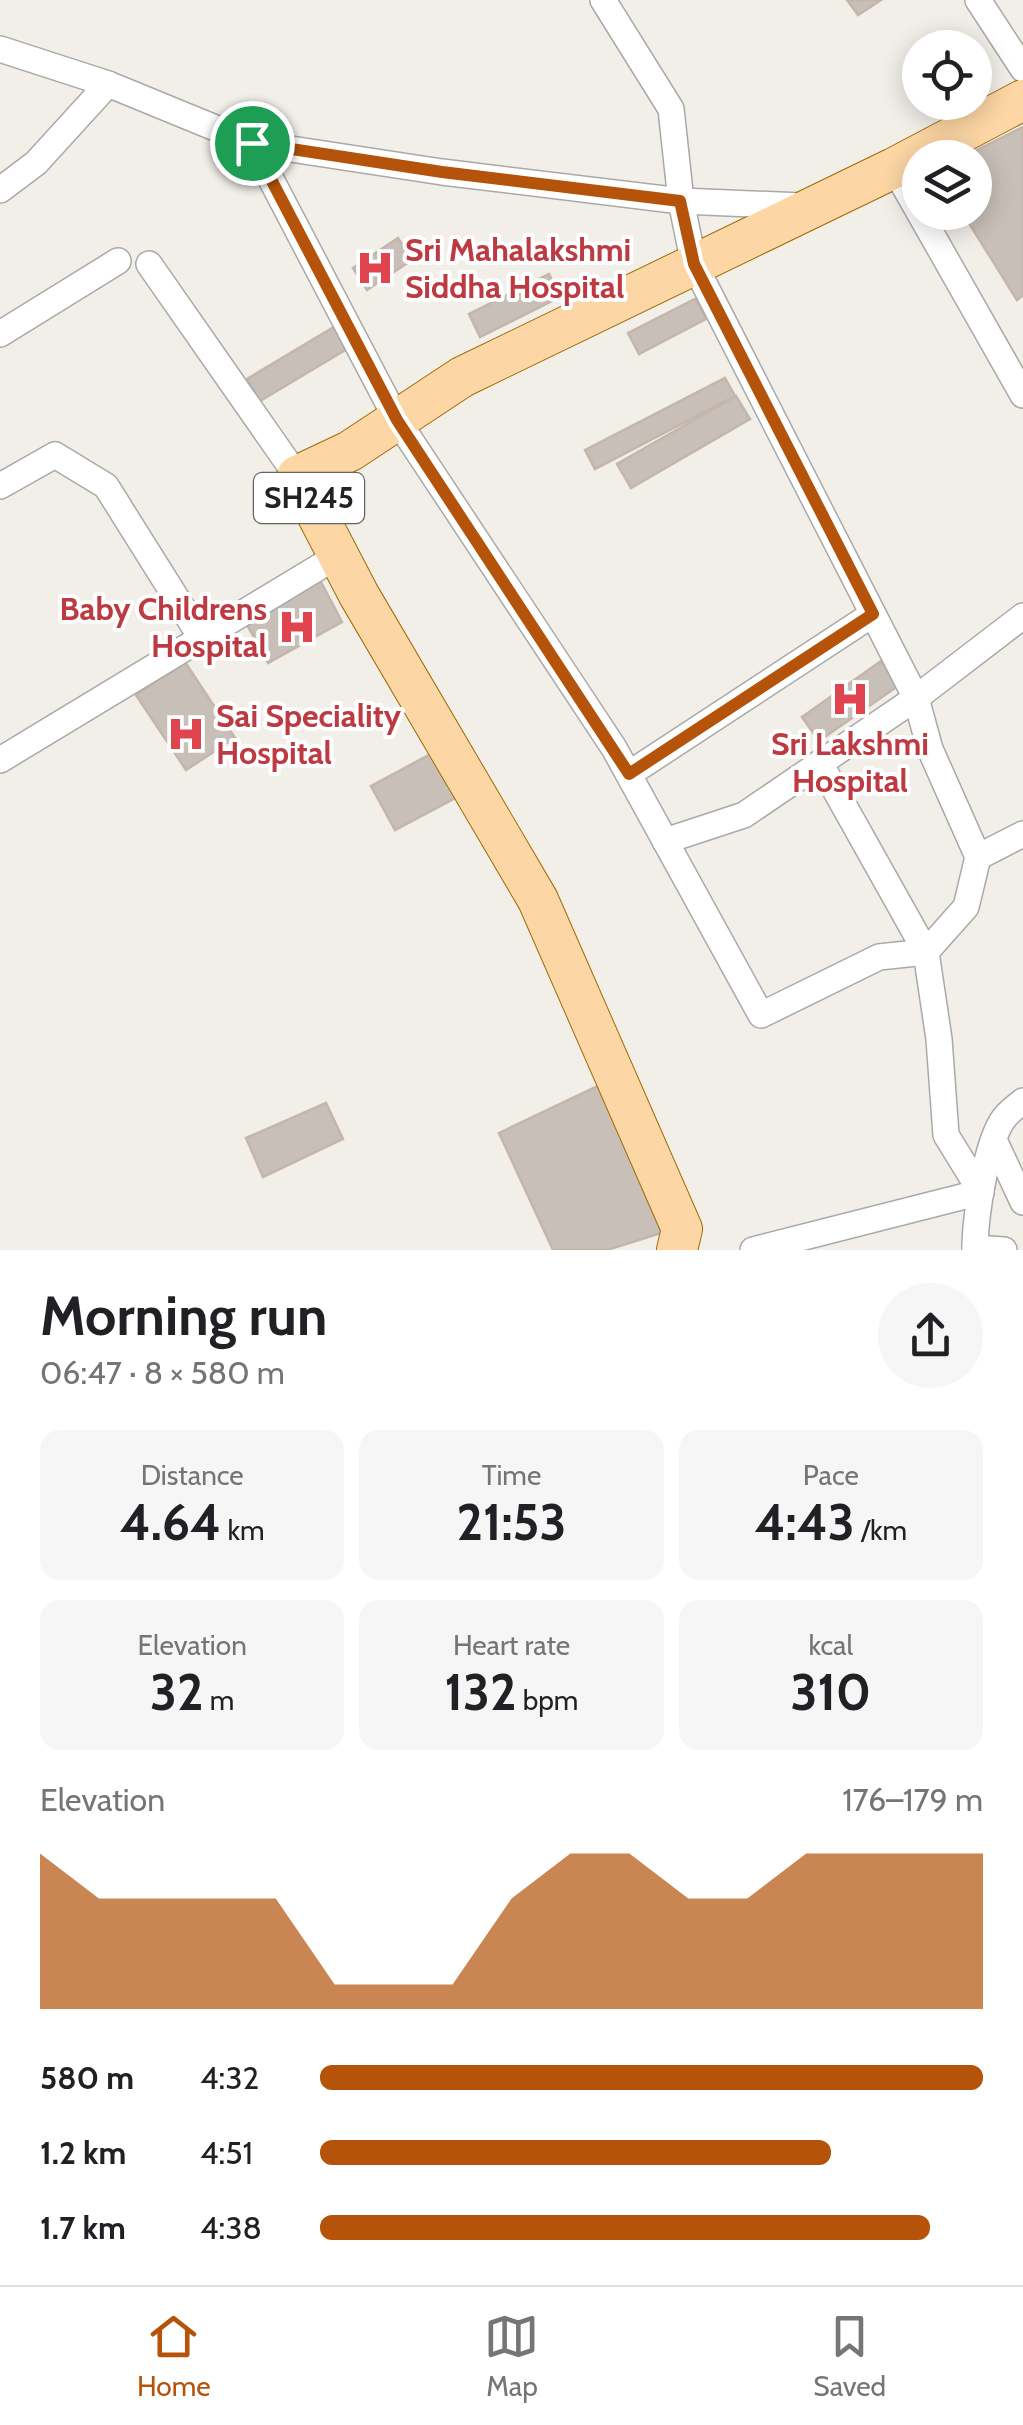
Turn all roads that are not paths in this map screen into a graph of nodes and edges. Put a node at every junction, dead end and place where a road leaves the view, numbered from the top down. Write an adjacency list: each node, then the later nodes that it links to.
1 (603, 0): 10 (street)
2 (978, 0): 4 (street)
3 (0, 49): 5 (street)
4 (1023, 69)
5 (108, 84): 7 (street); 9 (street)
6 (1023, 100): 8 (main road, SH245)
7 (252, 143): 10 (street); 17 (street)
8 (894, 168): 11 (main road, SH245); 16 (street)
9 (0, 190)
10 (680, 201): 11 (street); 14 (street)
11 (813, 206): 14 (main road, SH245)
12 (118, 261): 15 (street)
13 (149, 264): 18 (street)
14 (694, 264): 17 (main road, SH245); 21 (street)
15 (0, 334)
16 (1023, 395)
17 (397, 420): 18 (main road, SH245); 27 (street)
18 (297, 476): 20 (main road, SH245)
19 (0, 486): 23 (street)
20 (339, 555): 23 (street); 37 (main road, SH245)
21 (873, 614): 24 (street); 27 (street)
22 (1023, 616): 24 (street)
23 (202, 638): 25 (street)
24 (916, 698): 26 (street); 30 (street)
25 (0, 760)
26 (820, 763): 29 (street); 31 (street)
27 (629, 774): 29 (street)
28 (1023, 834): 30 (street)
29 (665, 841): 31 (street)
30 (978, 856): 31 (street)
31 (926, 952): 34 (street)
32 (1023, 1101): 33 (street)
33 (994, 1142): 34 (street); 35 (street)
34 (982, 1192): 36 (street); 38 (street)
35 (1023, 1202)
36 (975, 1249): 39 (street)
37 (676, 1250)
38 (753, 1250)
39 (1004, 1250)

